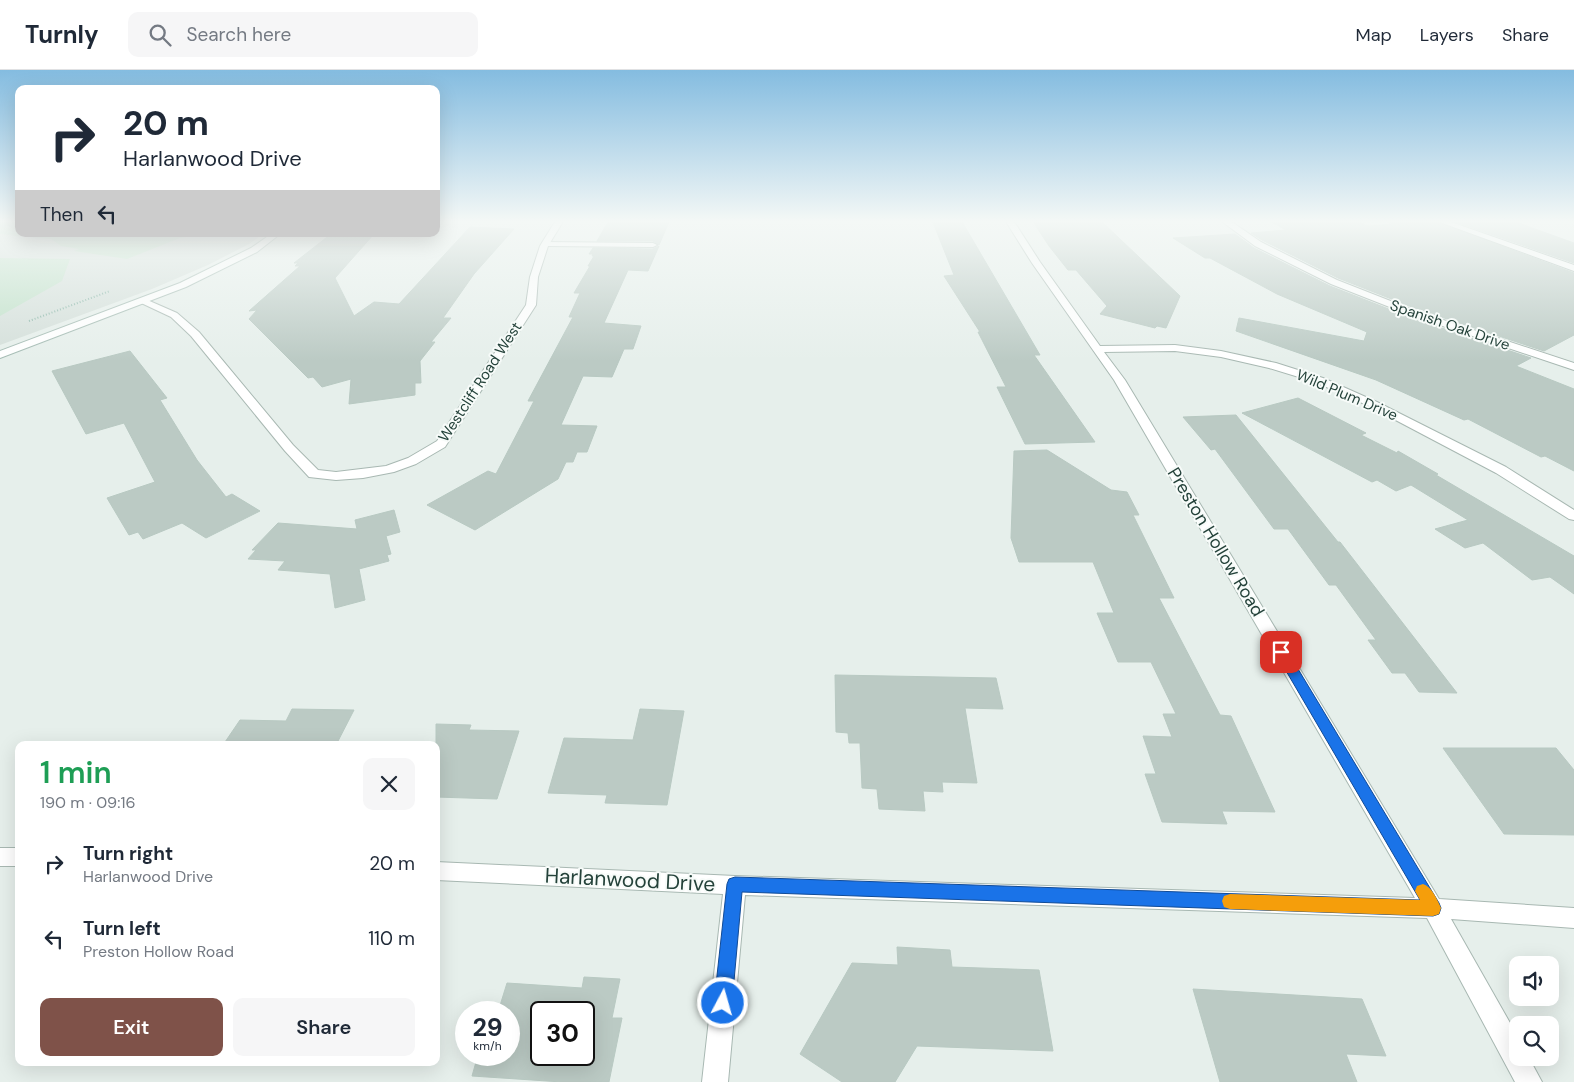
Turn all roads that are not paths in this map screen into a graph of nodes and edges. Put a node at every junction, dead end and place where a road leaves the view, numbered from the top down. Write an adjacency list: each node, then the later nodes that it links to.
1 (221, 267): 5 (street)
2 (538, 267): 5 (street, Westcliff Road West)
3 (1039, 267): 6 (street, Preston Hollow Road)
4 (1303, 267): 8 (street, Spanish Oak Drive)
5 (142, 301): 7 (street)
6 (1096, 349): 9 (street, Wild Plum Drive); 14 (street, Preston Hollow Road)
7 (0, 355)
8 (1574, 367)
9 (1574, 516)
10 (15, 857): 11 (street)
11 (0, 858)
12 (440, 871): 13 (street, Harlanwood Drive)
13 (735, 884): 14 (street, Harlanwood Drive); 16 (street)
14 (1433, 908): 15 (street, Harlanwood Drive); 17 (street, Preston Hollow Road)
15 (1574, 918)
16 (715, 1082)
17 (1529, 1082)

